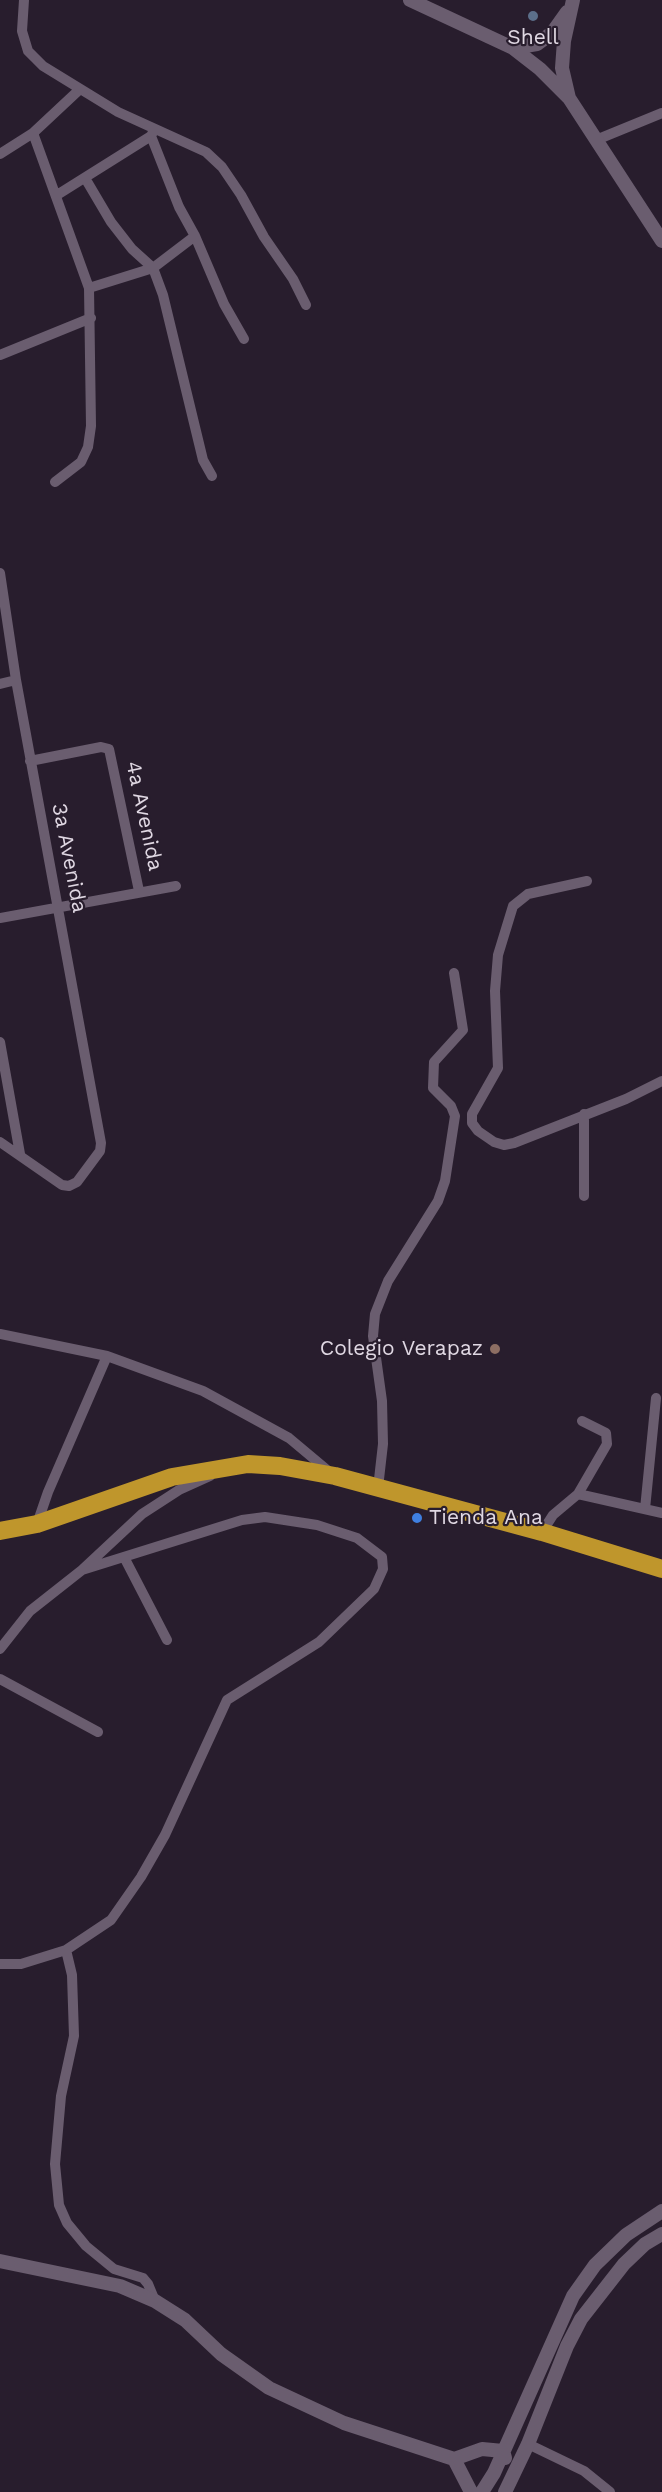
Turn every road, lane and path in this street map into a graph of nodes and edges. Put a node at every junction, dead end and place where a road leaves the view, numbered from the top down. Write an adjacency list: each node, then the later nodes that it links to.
1 (24, 0): 5 (street)
2 (410, 0): 4 (street)
3 (572, 2): 4 (street); 6 (street)
4 (513, 48): 6 (street)
5 (79, 90): 8 (street); 9 (street)
6 (568, 98): 10 (street)
7 (662, 113): 10 (street)
8 (33, 133): 11 (street); 13 (street)
9 (152, 133): 12 (street); 14 (street); 18 (street)
10 (596, 140): 15 (street)
11 (0, 154)
12 (85, 178): 13 (street); 16 (street)
13 (57, 195): 17 (street)
14 (195, 236): 16 (street); 20 (street)
15 (662, 241)
16 (153, 268): 17 (street); 22 (street)
17 (89, 288): 19 (street)
18 (306, 305)
19 (91, 318): 21 (street); 23 (street)
20 (244, 339)
21 (0, 356)
22 (212, 476)
23 (55, 482)
24 (0, 573): 25 (street, 3a Avenida)
25 (16, 681): 26 (street); 27 (street, 3a Avenida)
26 (0, 684)
27 (30, 761): 30 (street, 4a Avenida); 31 (street, 3a Avenida)
28 (587, 881): 36 (street)
29 (176, 886): 30 (street)
30 (139, 891): 31 (street)
31 (58, 906): 32 (street); 38 (street, 3a Avenida)
32 (0, 918)
33 (454, 973): 46 (street)
34 (0, 1042): 38 (street)
35 (662, 1081): 36 (street)
36 (584, 1114): 39 (street)
37 (0, 1142): 38 (street)
38 (20, 1154)
39 (584, 1196)
40 (0, 1334): 41 (street)
41 (107, 1356): 45 (street); 50 (street)
42 (656, 1398): 48 (street)
43 (582, 1421): 47 (street)
44 (224, 1470): 45 (highway); 50 (highway); 55 (street)
45 (335, 1476): 46 (highway)
46 (378, 1488): 52 (highway)
47 (578, 1494): 48 (street); 52 (street)
48 (645, 1509): 49 (street)
49 (662, 1513)
50 (37, 1524): 51 (highway)
51 (0, 1531)
52 (542, 1532): 54 (highway)
53 (124, 1557): 55 (street); 56 (street); 60 (street)
54 (662, 1569)
55 (82, 1570): 57 (street)
56 (167, 1640)
57 (0, 1649)
58 (0, 1679): 59 (street)
59 (98, 1732)
60 (66, 1950): 61 (street); 65 (street)
61 (0, 1964)
62 (662, 2211): 67 (street)
63 (662, 2234): 66 (street)
64 (0, 2260): 65 (street)
65 (155, 2301): 68 (street)
66 (528, 2444): 69 (street); 72 (street)
67 (503, 2451): 68 (street); 69 (street); 71 (street)
68 (454, 2458): 70 (street)
69 (507, 2488)
70 (471, 2492)
71 (482, 2492)
72 (610, 2492)

